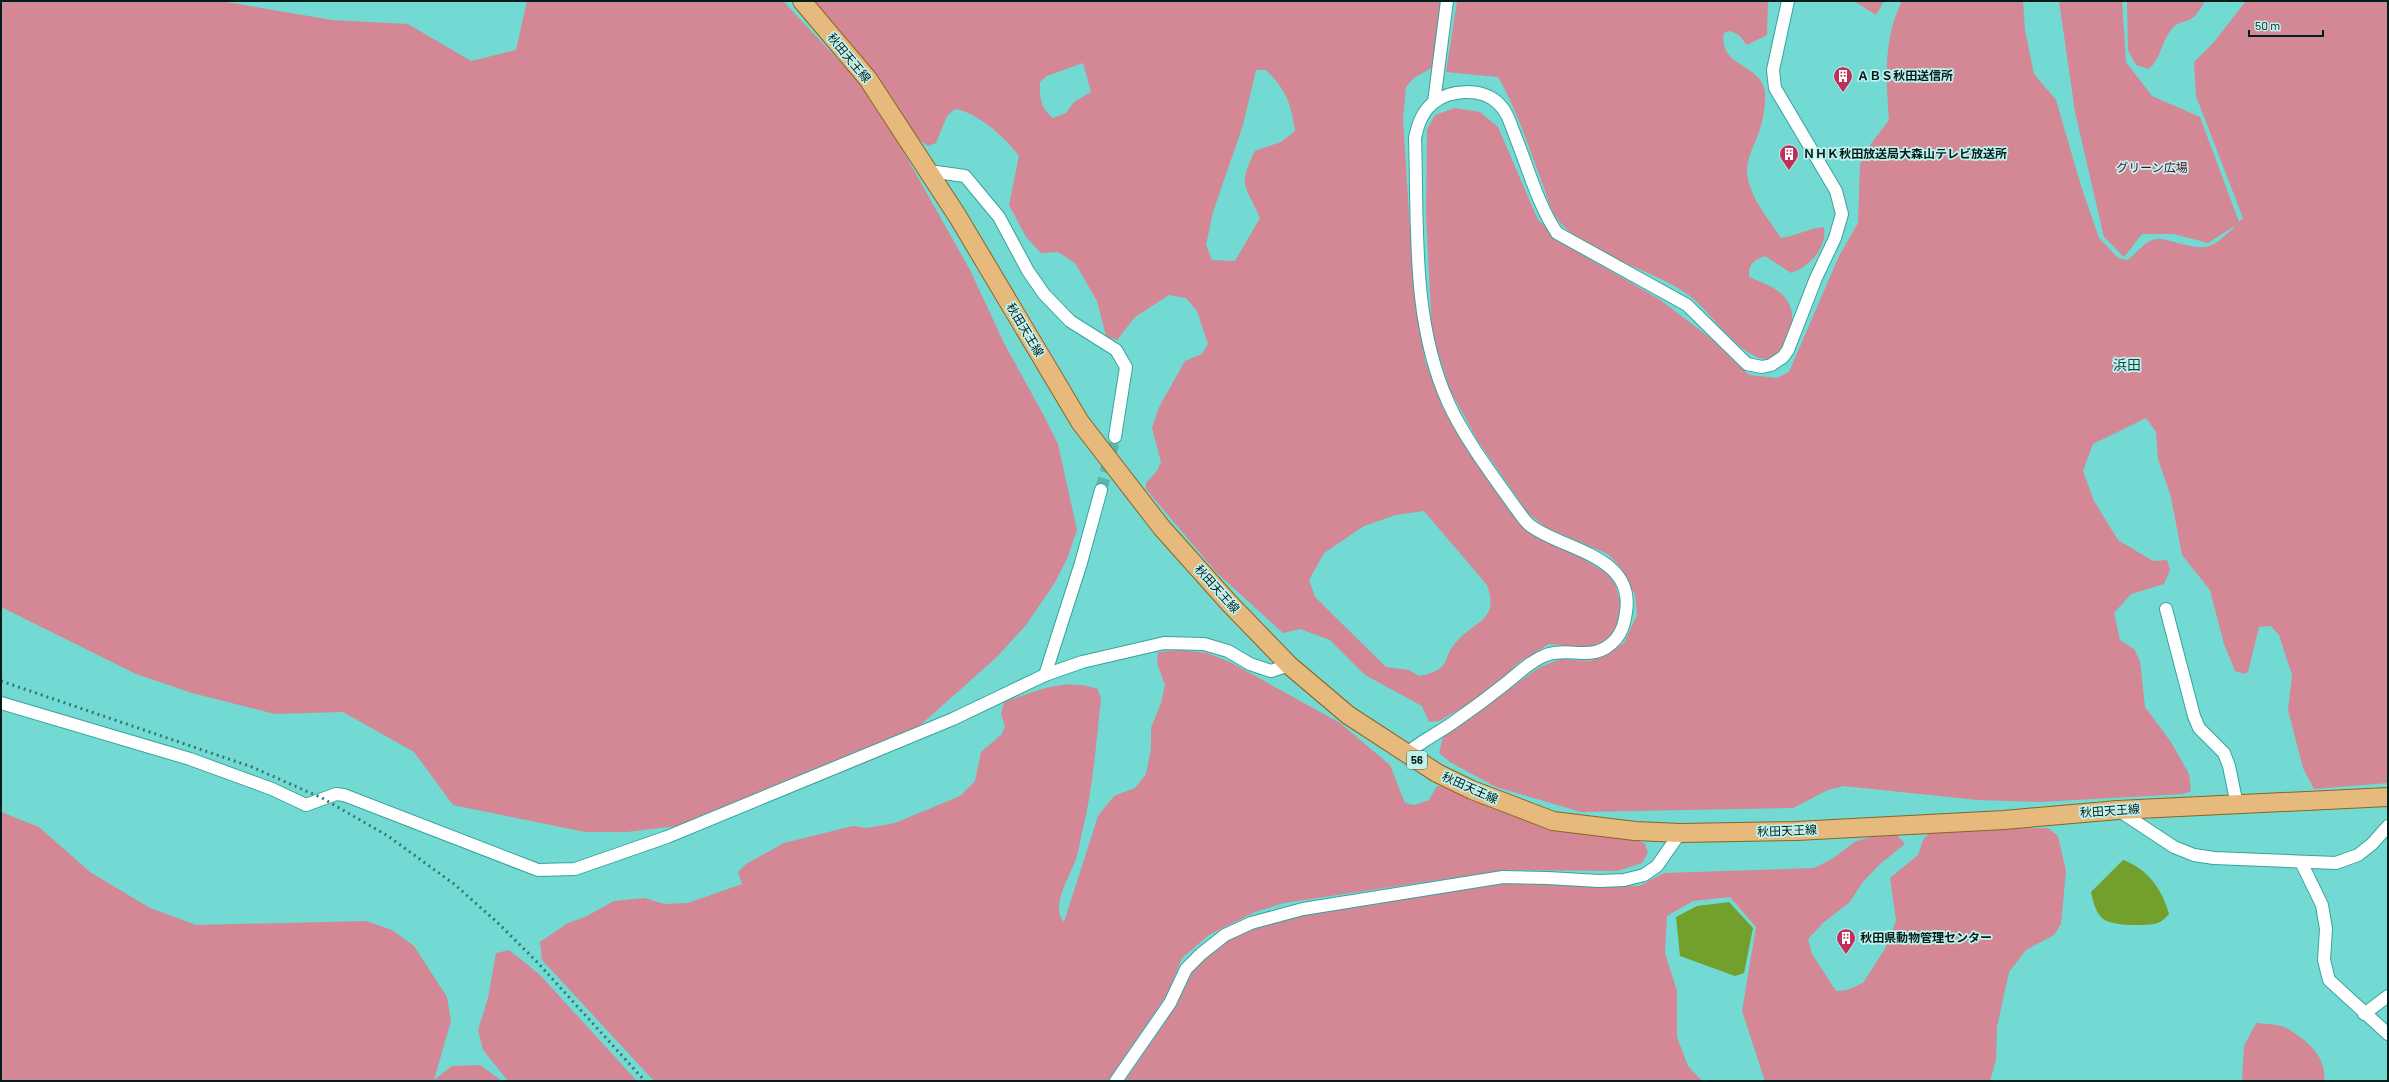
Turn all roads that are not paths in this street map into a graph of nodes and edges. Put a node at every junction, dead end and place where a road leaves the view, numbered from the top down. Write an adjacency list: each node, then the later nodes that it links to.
1 (802, 1): 5 (main road, 秋田天王線 / 56)
2 (1447, 1): 4 (street)
3 (1788, 1): 4 (street)
4 (1434, 102): 12 (street)
5 (929, 171): 6 (street); 9 (main road, 秋田天王線 / 56)
6 (1115, 437)
7 (1100, 490): 10 (street)
8 (2166, 609): 14 (street)
9 (1289, 665): 10 (street); 12 (main road, 秋田天王線 / 56)
10 (1045, 675): 11 (street)
11 (1, 702)
12 (1406, 754): 17 (main road, 秋田天王線 / 56)
13 (2388, 797): 14 (main road, 秋田天王線 / 56)
14 (2237, 805): 15 (main road, 秋田天王線 / 56)
15 (2118, 810): 17 (main road, 秋田天王線 / 56); 18 (street)
16 (2388, 826): 18 (street)
17 (1680, 833): 22 (street)
18 (2302, 862): 20 (street)
19 (2388, 996): 20 (street)
20 (2364, 1014): 21 (street)
21 (2388, 1034)
22 (1116, 1081)

